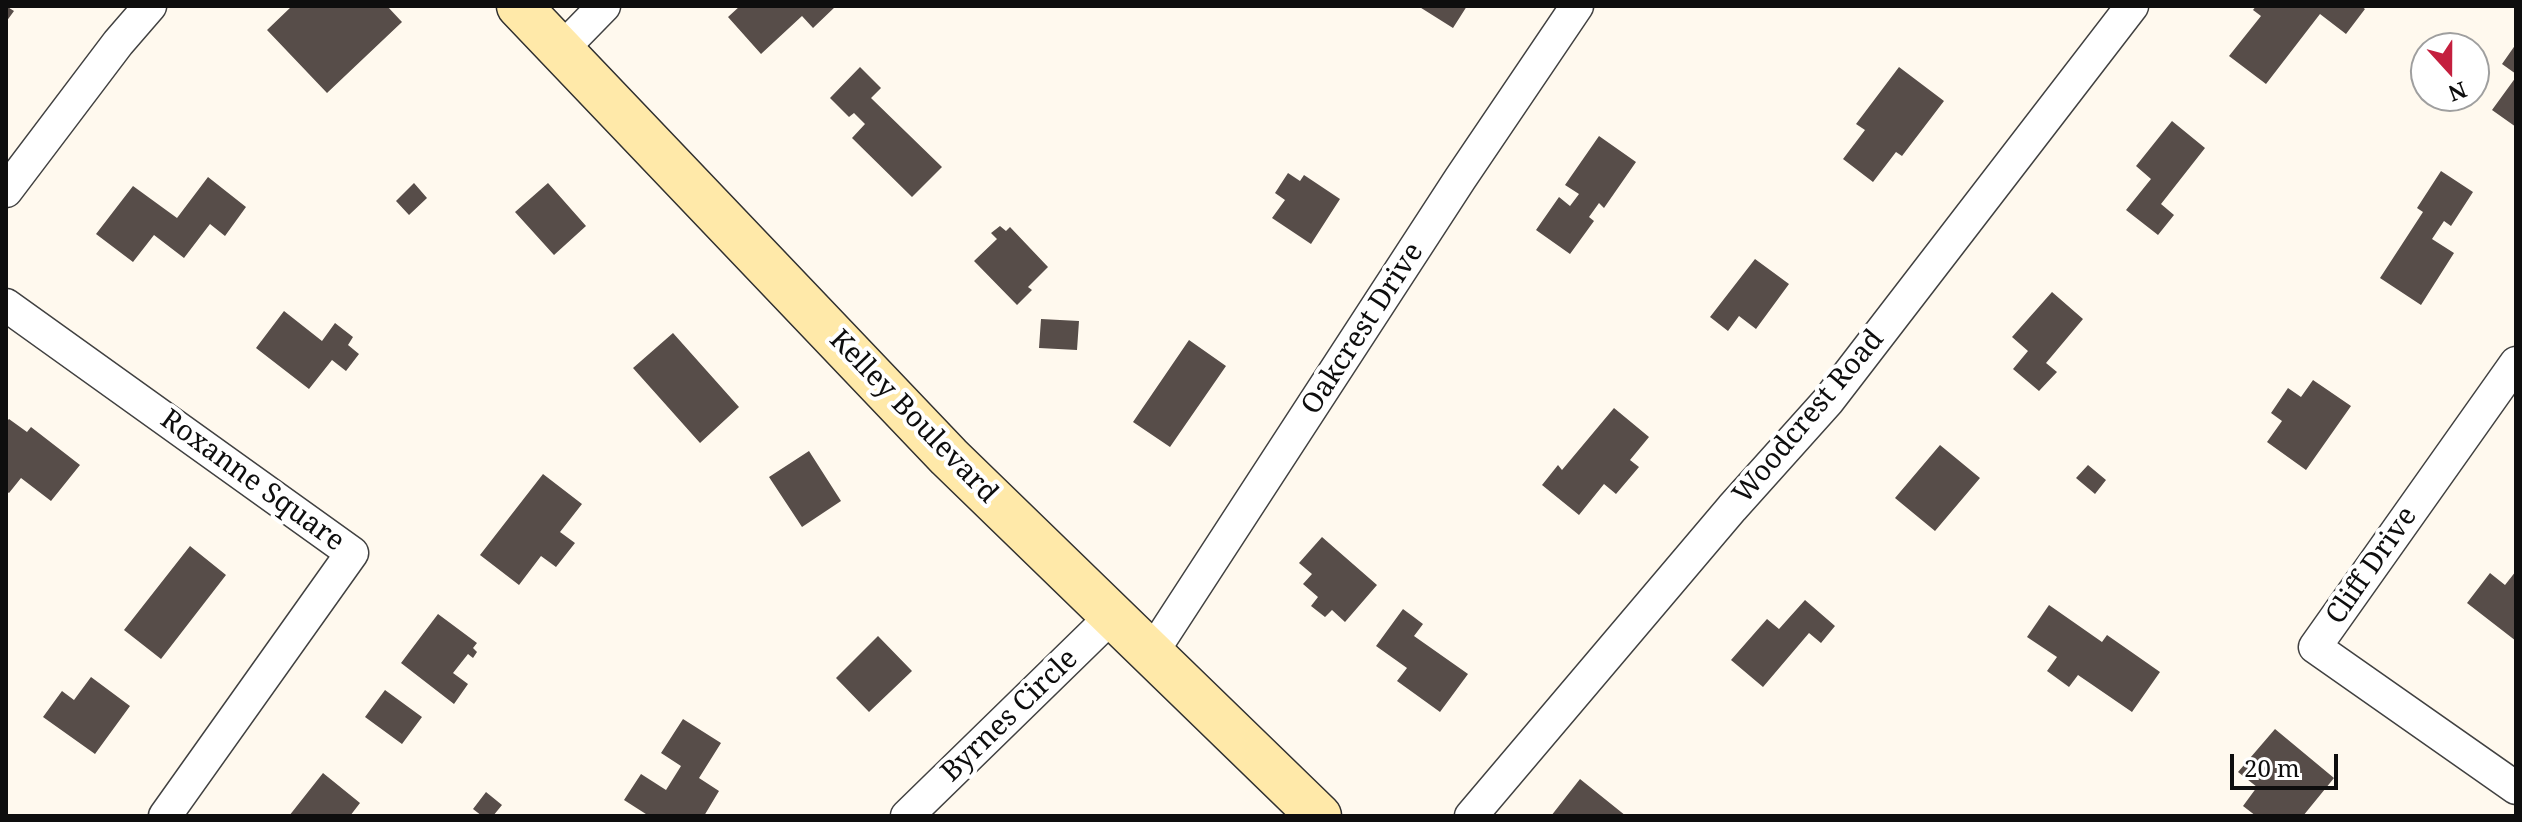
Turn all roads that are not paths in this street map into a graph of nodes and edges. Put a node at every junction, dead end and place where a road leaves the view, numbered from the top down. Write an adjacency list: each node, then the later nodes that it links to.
1 (150, 6): 7 (street)
2 (519, 6): 6 (main road, Kelley Boulevard)
3 (604, 6): 6 (street)
4 (1577, 6): 11 (street, Oakcrest Drive)
5 (2132, 6): 16 (street, Woodcrest Road)
6 (561, 50): 10 (main road, Kelley Boulevard)
7 (6, 191)
8 (6, 305): 13 (street, Roxanne Square)
9 (2516, 363): 12 (street, Cliff Drive)
10 (1112, 616): 11 (main road, Kelley Boulevard); 14 (street, Byrnes Circle)
11 (1151, 654): 15 (main road, Kelley Boulevard)
12 (2516, 788)
13 (165, 816)
14 (907, 816)
15 (1319, 816)
16 (1471, 816)

